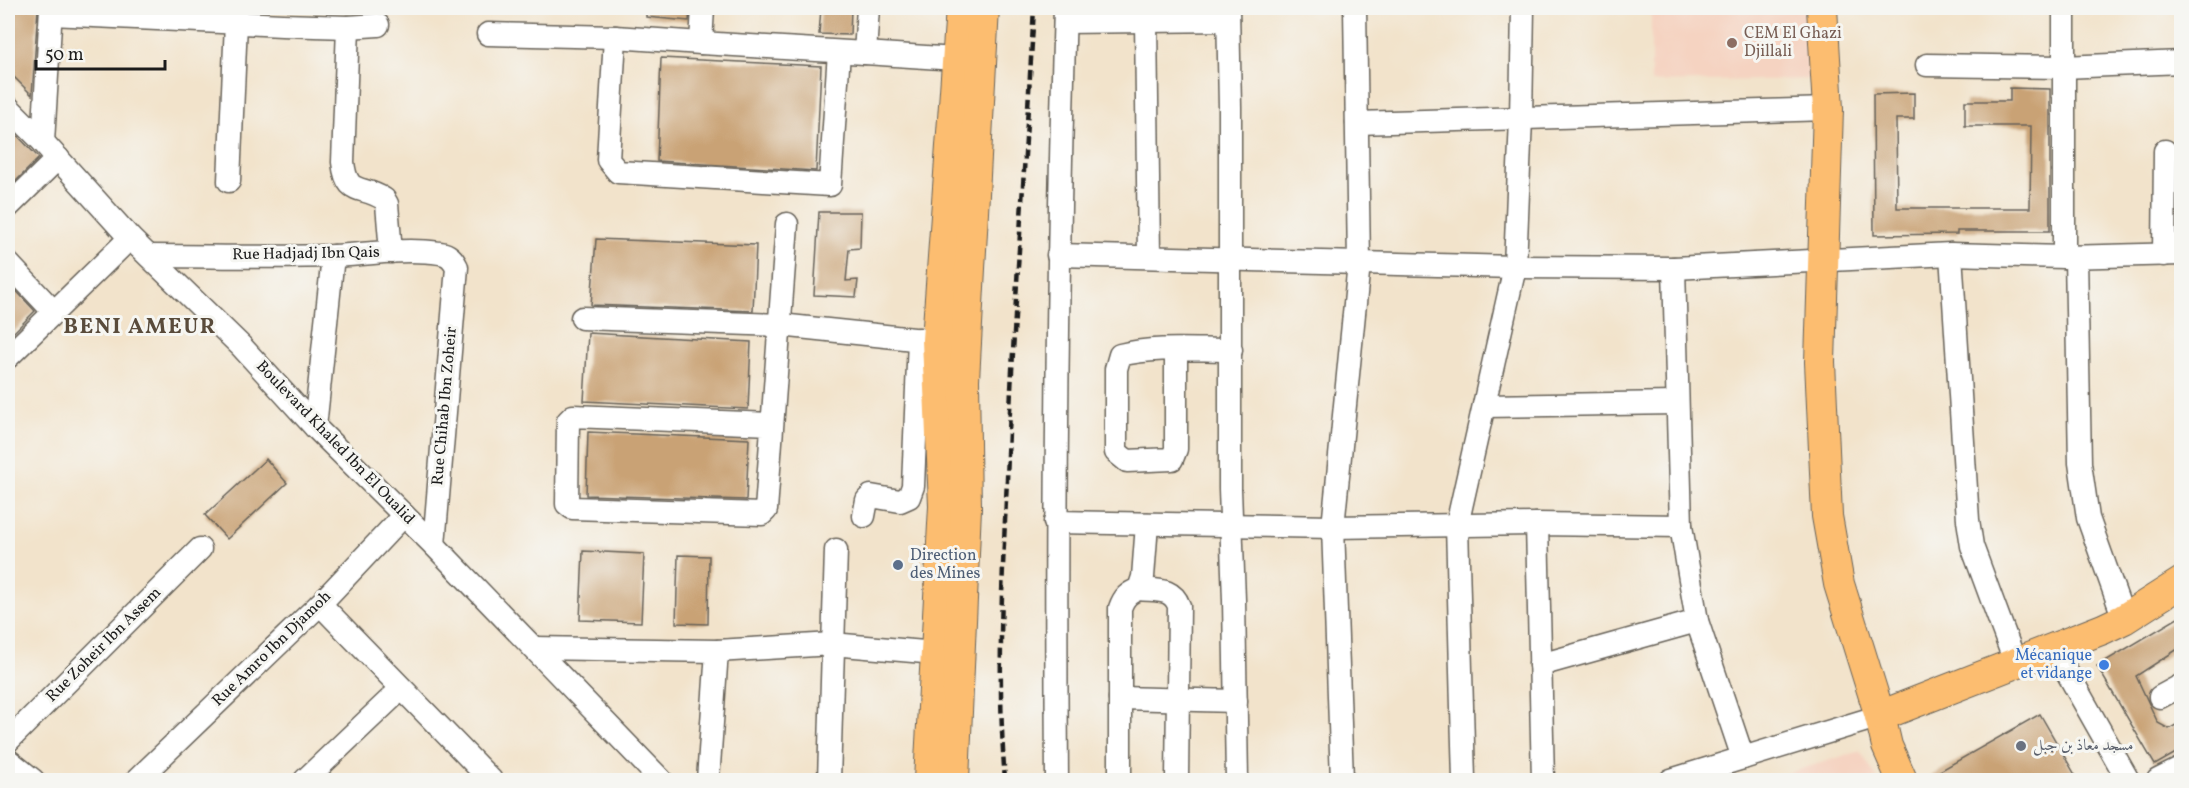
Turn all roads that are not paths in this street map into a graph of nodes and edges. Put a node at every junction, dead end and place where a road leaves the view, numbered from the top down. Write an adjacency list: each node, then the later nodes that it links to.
1 (704, 8): 20 (street)
2 (868, 8): 22 (street)
3 (961, 8): 23 (main road)
4 (984, 8): 23 (main road)
5 (1355, 8): 30 (street)
6 (1523, 8): 29 (street)
7 (1822, 8): 28 (main road)
8 (2064, 8): 26 (street)
9 (51, 11): 10 (street); 31 (street)
10 (168, 14): 15 (street)
11 (1228, 14): 14 (street); 45 (street)
12 (1065, 15): 14 (street); 40 (street)
13 (282, 16): 15 (street); 17 (street)
14 (1146, 21): 43 (street)
15 (236, 23): 33 (street)
16 (378, 25): 17 (street)
17 (348, 27): 37 (street)
18 (488, 34): 19 (street)
19 (615, 38): 20 (street); 21 (street)
20 (700, 43): 21 (street)
21 (839, 52): 22 (street)
22 (865, 53): 23 (street)
23 (969, 60): 55 (main road)
24 (2181, 62): 26 (street)
25 (1927, 65): 26 (street)
26 (2063, 67): 44 (street)
27 (8, 107): 31 (street, Boulevard Khaled Ibn El Oualid)
28 (1828, 109): 29 (street); 46 (main road)
29 (1521, 118): 30 (street); 50 (street)
30 (1357, 123): 48 (street)
31 (50, 150): 34 (street); 36 (street, Boulevard Khaled Ibn El Oualid)
32 (2165, 151): 39 (street)
33 (229, 181)
34 (8, 207)
35 (787, 224): 54 (street)
36 (130, 238): 41 (street, Boulevard Khaled Ibn El Oualid); 52 (street)
37 (391, 252): 42 (street, Rue Hadjadj Ibn Qais); 49 (street, Rue Hadjadj Ibn Qais)
38 (1951, 254): 44 (street); 46 (street); 85 (street)
39 (2173, 254): 44 (street)
40 (1058, 255): 43 (street); 65 (street)
41 (149, 256): 42 (street, Rue Hadjadj Ibn Qais); 62 (street, Boulevard Khaled Ibn El Oualid)
42 (333, 256): 62 (street)
43 (1149, 256): 45 (street)
44 (2070, 257): 78 (street)
45 (1230, 258): 48 (street); 56 (street)
46 (1823, 259): 51 (street); 93 (main road)
47 (8, 263): 52 (street)
48 (1359, 263): 50 (street); 71 (street)
49 (457, 267): 72 (street, Rue Chihab Ibn Zoheir)
50 (1515, 267): 51 (street); 60 (street)
51 (1674, 268): 59 (street)
52 (54, 312): 58 (street)
53 (582, 318): 54 (street)
54 (780, 325): 55 (street); 61 (street)
55 (941, 342): 64 (street); 84 (main road); 106 (main road)
56 (1231, 350): 57 (street); 68 (street)
57 (1176, 351): 57 (street)
58 (8, 357)
59 (1676, 403): 60 (street); 70 (street)
60 (1485, 406): 69 (street)
61 (772, 424): 61 (street)
62 (315, 427): 63 (street, Boulevard Khaled Ibn El Oualid)
63 (404, 515): 72 (street, Boulevard Khaled Ibn El Oualid); 77 (street, Rue Amro Ibn Djamoh)
64 (864, 516)
65 (1055, 522): 66 (street); 107 (street)
66 (1147, 524): 68 (street); 76 (street)
67 (1537, 524): 69 (street); 70 (street); 86 (street)
68 (1231, 525): 71 (street); 92 (street)
69 (1457, 525): 71 (street); 112 (street)
70 (1681, 526): 79 (street)
71 (1333, 527): 111 (street)
72 (434, 545): 81 (street, Boulevard Khaled Ibn El Oualid)
73 (200, 549): 94 (street, Rue Zoheir Ibn Assem)
74 (836, 550): 80 (street)
75 (2181, 582): 78 (main road)
76 (1138, 589): 90 (street); 91 (street)
77 (320, 604): 88 (street); 101 (street, Rue Amro Ibn Djamoh)
78 (2124, 618): 82 (main road)
79 (1697, 621): 86 (street); 95 (street)
80 (832, 644): 83 (street); 84 (street); 104 (street)
81 (534, 648): 83 (street); 99 (street, Boulevard Khaled Ibn El Oualid)
82 (2054, 649): 85 (main road); 116 (street)
83 (717, 651): 103 (street)
84 (936, 653): 105 (main road)
85 (2015, 662): 93 (main road)
86 (1540, 664): 113 (street)
87 (2181, 685): 89 (street)
88 (401, 689): 98 (street); 102 (street)
89 (2160, 697)
90 (1120, 698): 91 (street); 108 (street)
91 (1177, 699): 92 (street); 109 (street)
92 (1236, 701): 110 (street)
93 (1880, 716): 95 (street); 115 (main road)
94 (8, 741)
95 (1743, 758): 114 (street)
96 (8, 760): 100 (street)
97 (2181, 768): 117 (street)
98 (483, 777)
99 (652, 777)
100 (33, 780)
101 (137, 780)
102 (305, 780)
103 (708, 780)
104 (829, 780)
105 (929, 780)
106 (954, 780)
107 (1057, 780)
108 (1120, 780)
109 (1177, 780)
110 (1237, 780)
111 (1342, 780)
112 (1464, 780)
113 (1543, 780)
114 (1671, 780)
115 (1902, 780)
116 (2128, 780)
117 (2158, 780)

